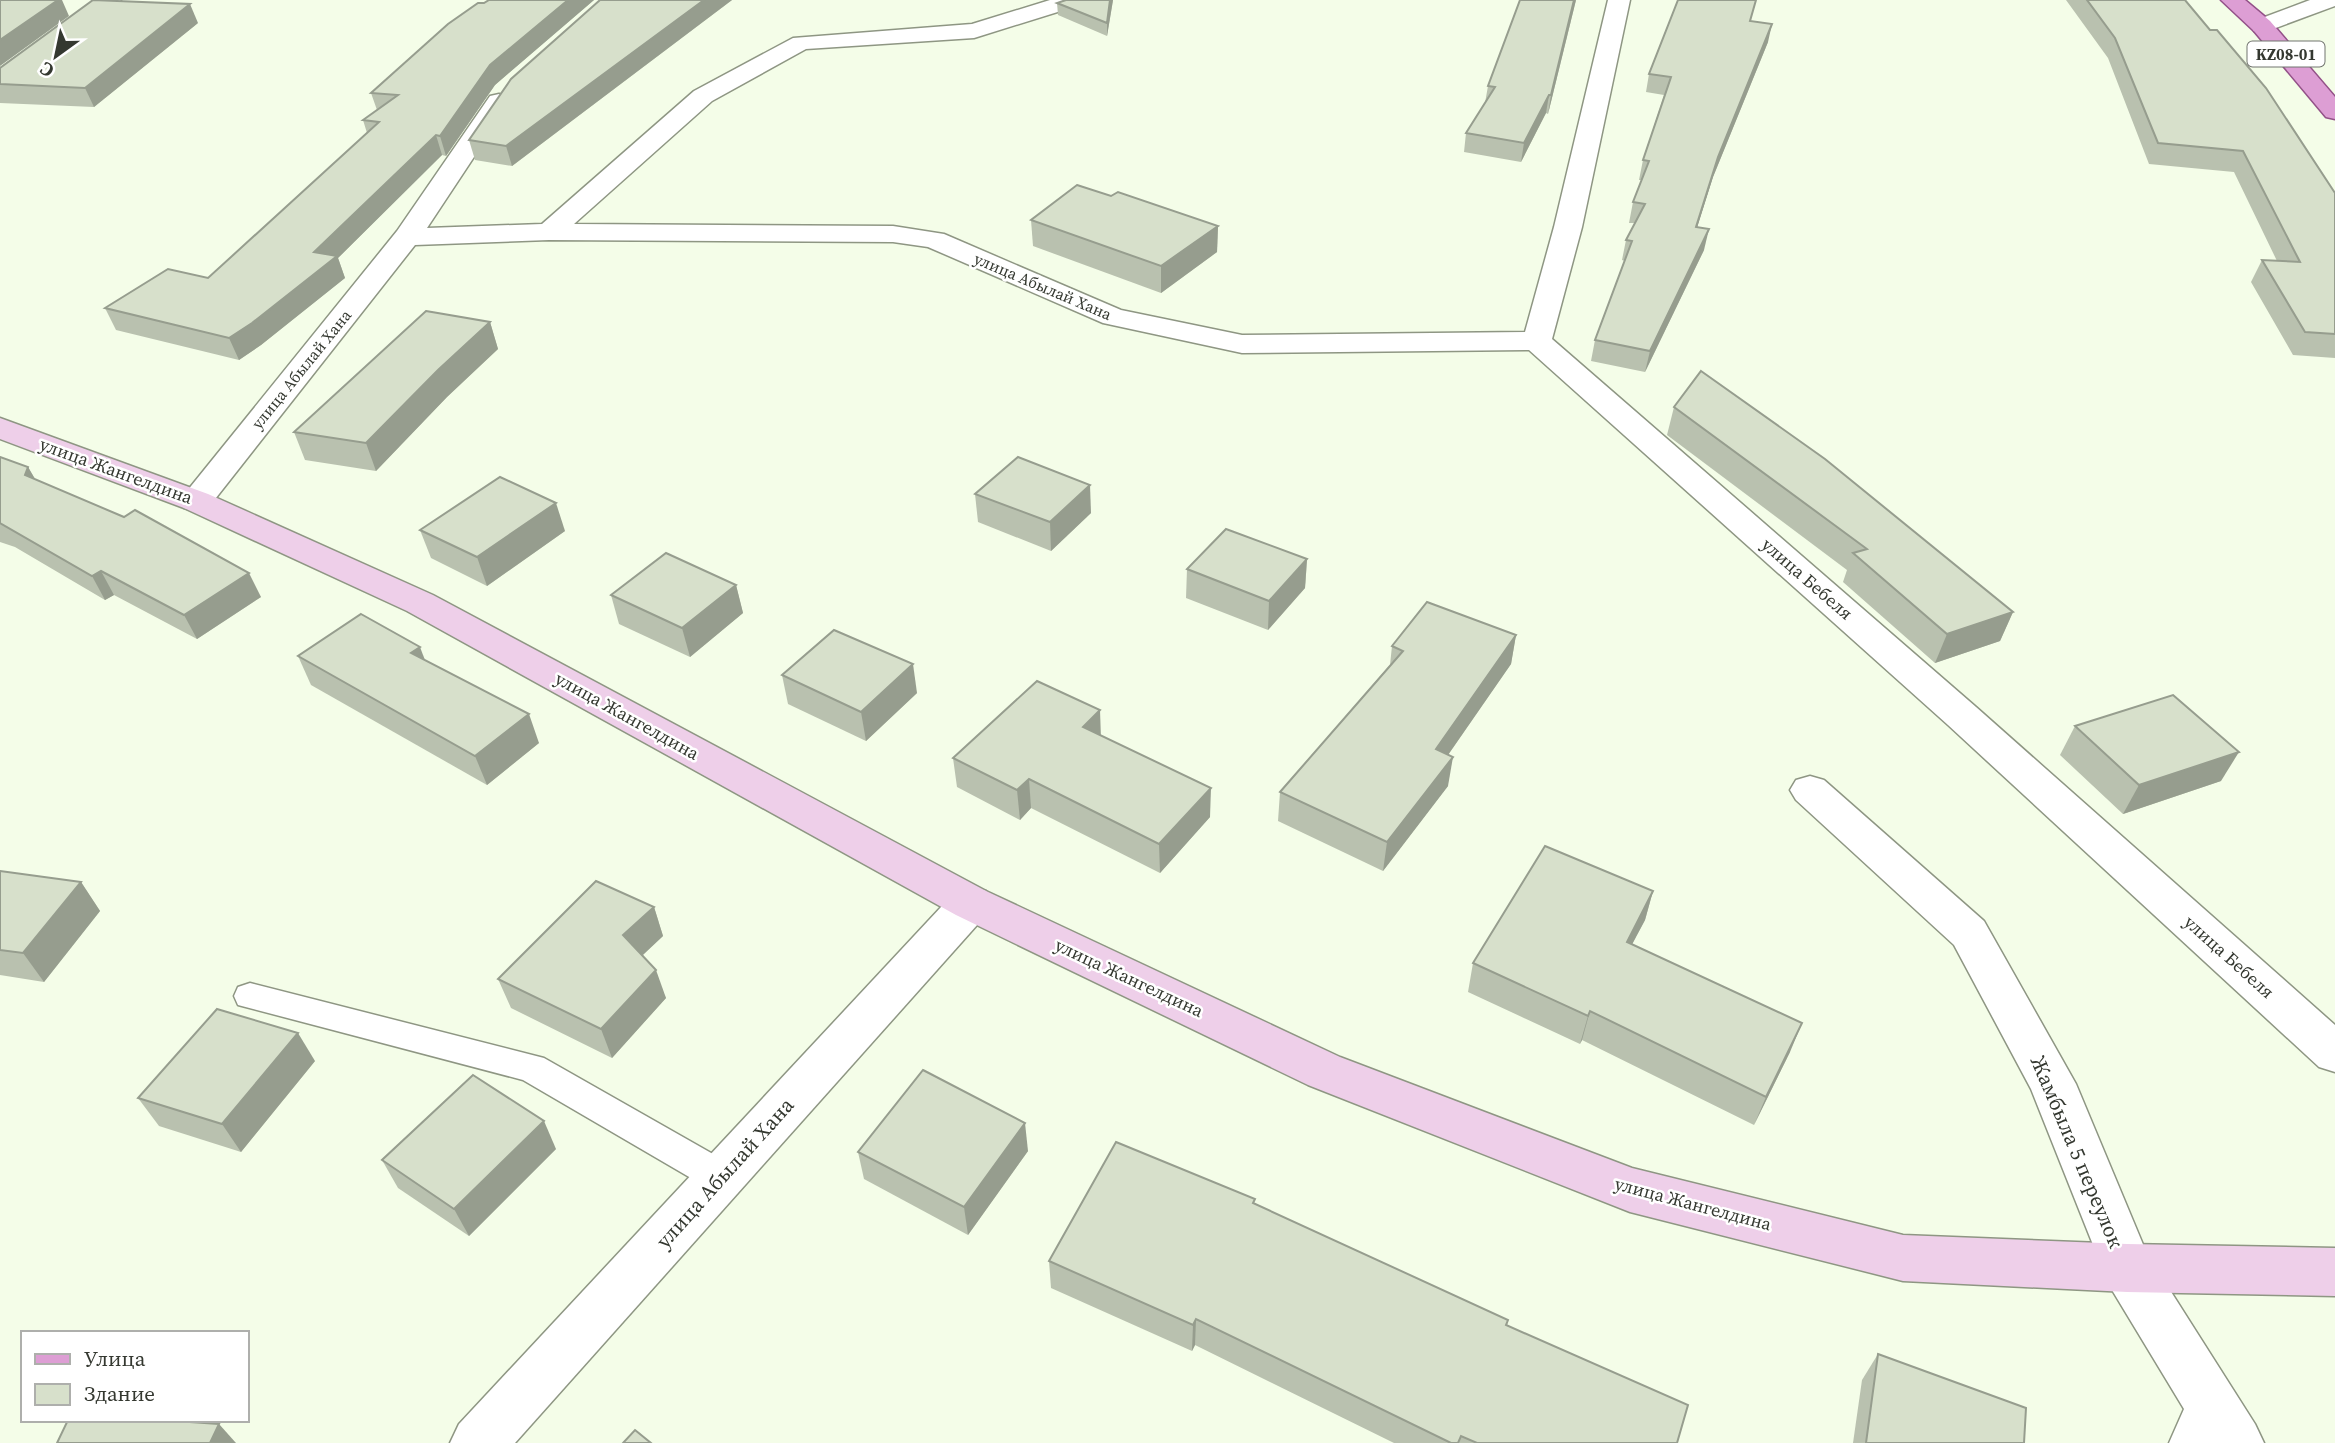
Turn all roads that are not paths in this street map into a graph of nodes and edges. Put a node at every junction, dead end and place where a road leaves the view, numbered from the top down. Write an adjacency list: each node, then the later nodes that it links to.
1 (110, 0): 7 (street)
2 (1072, 0): 10 (street)
3 (1619, 0): 12 (street)
4 (2232, 0): 6 (main road, KZ08-01)
5 (2330, 0): 6 (street)
6 (2262, 26): 9 (main road, KZ08-01)
7 (0, 80)
8 (514, 84): 11 (street, улица Абылай Хана)
9 (2335, 113)
10 (549, 232): 11 (street, улица Абылай Хана); 12 (street, улица Абылай Хана)
11 (407, 237): 14 (street, улица Абылай Хана)
12 (1537, 341): 18 (street, улица Бебеля)
13 (0, 428): 14 (street, улица Жангелдина)
14 (196, 501): 16 (street, улица Жангелдина)
15 (1810, 790): 20 (street, Жамбыла 5 переулок)
16 (971, 903): 19 (street, улица Абылай Хана); 20 (street, улица Жангелдина)
17 (250, 996): 19 (lane)
18 (2335, 1053)
19 (721, 1178): 23 (street, улица Абылай Хана)
20 (2127, 1268): 21 (street, улица Жангелдина); 22 (street, Жамбыла 5 переулок)
21 (2335, 1272)
22 (2216, 1431)
23 (478, 1443)

